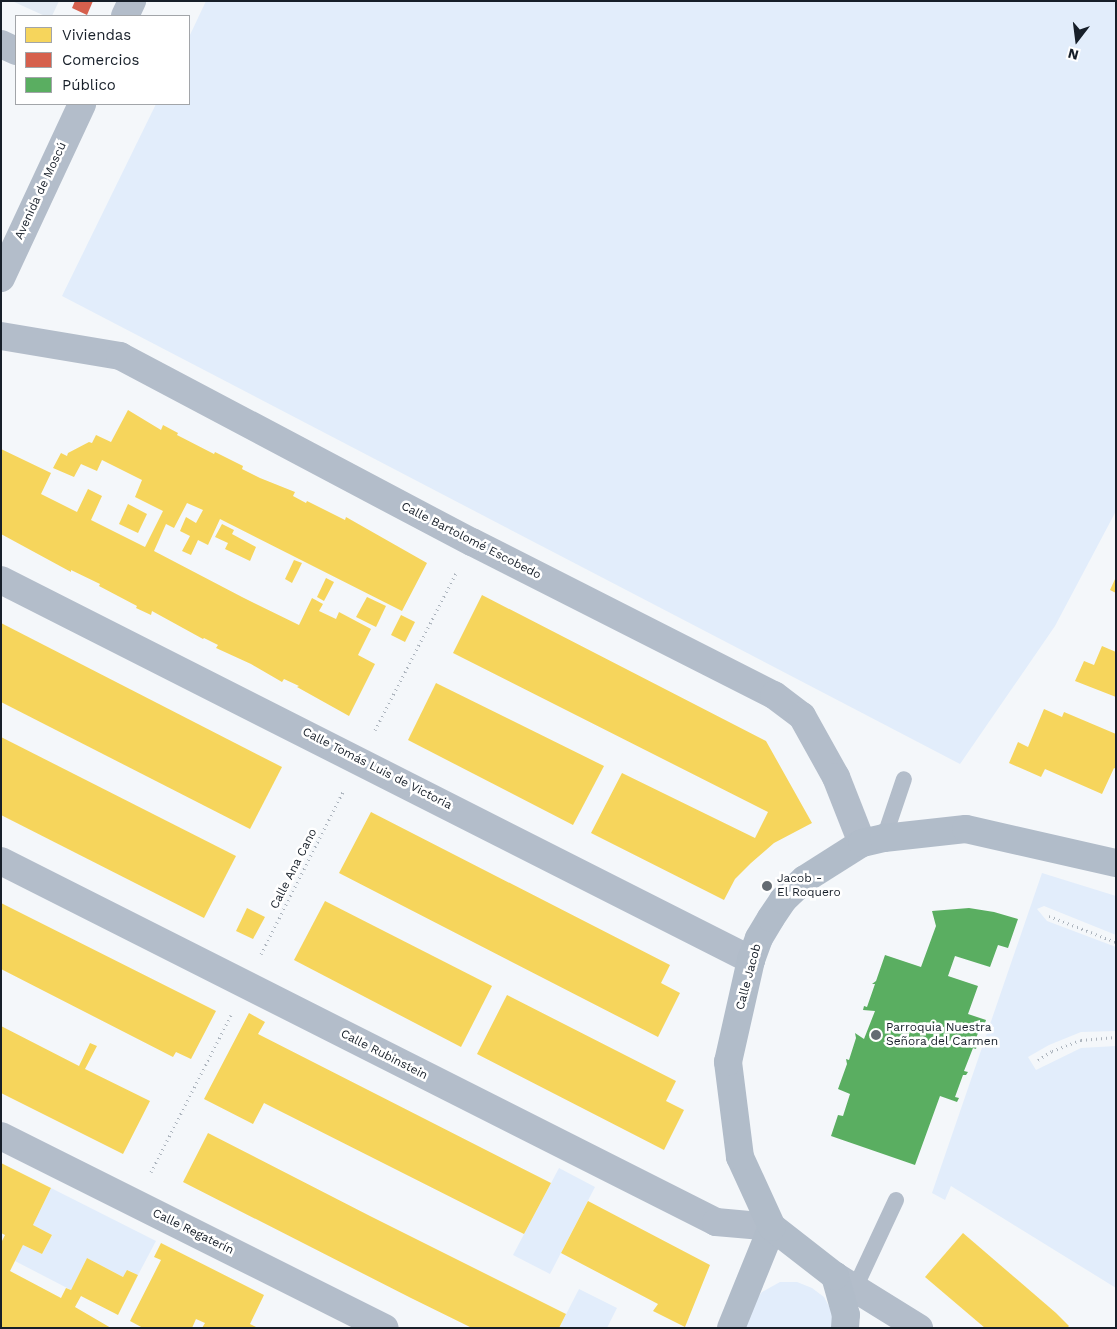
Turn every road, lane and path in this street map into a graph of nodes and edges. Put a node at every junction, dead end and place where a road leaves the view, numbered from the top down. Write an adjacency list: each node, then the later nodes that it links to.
1 (132, 1): 2 (street)
2 (125, 15)
3 (1, 44): 4 (street)
4 (15, 51)
5 (82, 105): 6 (street, Avenida de Moscú)
6 (1, 278)
7 (1, 336): 13 (street, Calle Bartolomé Escobedo)
8 (461, 564): 10 (path)
9 (1, 580): 18 (street, Calle Tomás Luis de Victoria)
10 (374, 731)
11 (904, 779): 13 (lane)
12 (347, 784): 19 (path, Calle Ana Cano)
13 (873, 841): 15 (street, Calle Jacob); 18 (street, Calle Jacob)
14 (1, 861): 26 (street, Calle Rubinstein)
15 (1116, 863)
16 (1049, 916): 17 (path)
17 (1116, 942)
18 (751, 960): 26 (street, Calle Jacob)
19 (258, 961)
20 (230, 1018): 24 (path)
21 (1116, 1037): 22 (path)
22 (1038, 1060)
23 (1, 1136): 28 (street, Calle Regaterín)
24 (164, 1147)
25 (896, 1200): 27 (lane)
26 (772, 1227): 27 (street, Calle Jacob); 30 (street)
27 (845, 1282): 31 (street); 32 (street)
28 (344, 1320): 29 (street, Calle Regaterín)
29 (385, 1328)
30 (731, 1328)
31 (845, 1328)
32 (918, 1328)

